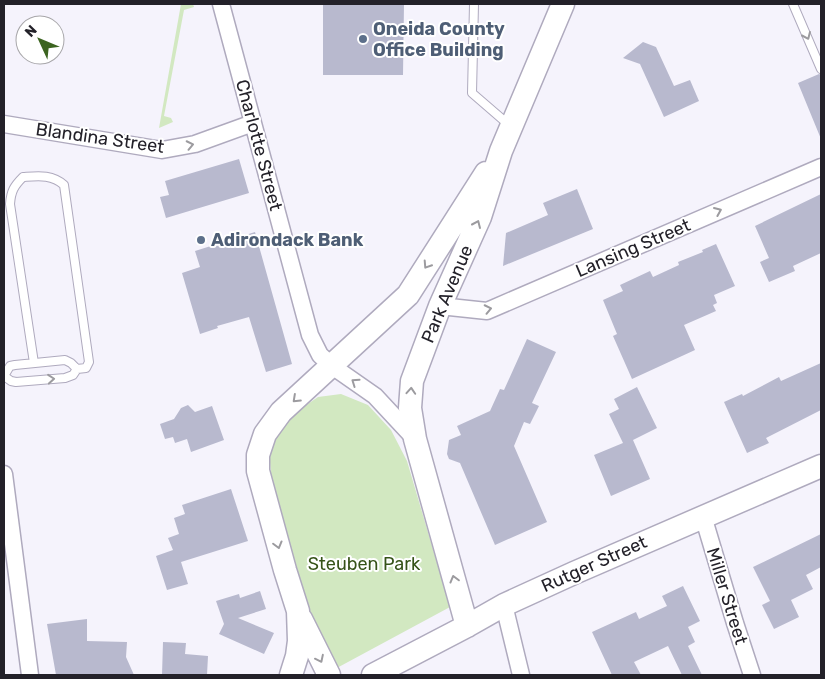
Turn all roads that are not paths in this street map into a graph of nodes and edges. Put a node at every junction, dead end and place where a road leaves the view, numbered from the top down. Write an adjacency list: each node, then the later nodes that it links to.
1 (222, 4): 6 (street, Charlotte Street)
2 (474, 4): 8 (lane)
3 (563, 4): 8 (street, Park Avenue)
4 (793, 4): 5 (lane, one-way to 5)
5 (821, 69)
6 (253, 123): 7 (street, Blandina Street, one-way to 6); 13 (street, Charlotte Street)
7 (4, 124)
8 (511, 127): 9 (street, Park Avenue)
9 (501, 151): 11 (street, Park Avenue, one-way to 9); 13 (street, Park Avenue, one-way to 13)
10 (821, 166): 11 (street, Lansing Street, one-way to 10)
11 (440, 306): 16 (street, Park Avenue, one-way to 11)
12 (34, 363): 14 (lane); 14 (lane); 15 (lane)
13 (332, 366): 16 (street, one-way to 13); 21 (street, one-way to 21)
14 (77, 369): 15 (lane, one-way to 14)
15 (4, 376)
16 (416, 439): 22 (street, one-way to 16)
17 (821, 466): 19 (street, Rutger Street)
18 (4, 474): 23 (street)
19 (703, 516): 20 (street, Rutger Street); 28 (street, Miller Street)
20 (504, 605): 22 (street, Rutger Street); 27 (street)
21 (298, 611): 24 (street); 25 (street, one-way to 25)
22 (467, 626): 26 (street, Rutger Street)
23 (30, 675)
24 (291, 675)
25 (329, 675)
26 (373, 675)
27 (521, 675)
28 (752, 675)

